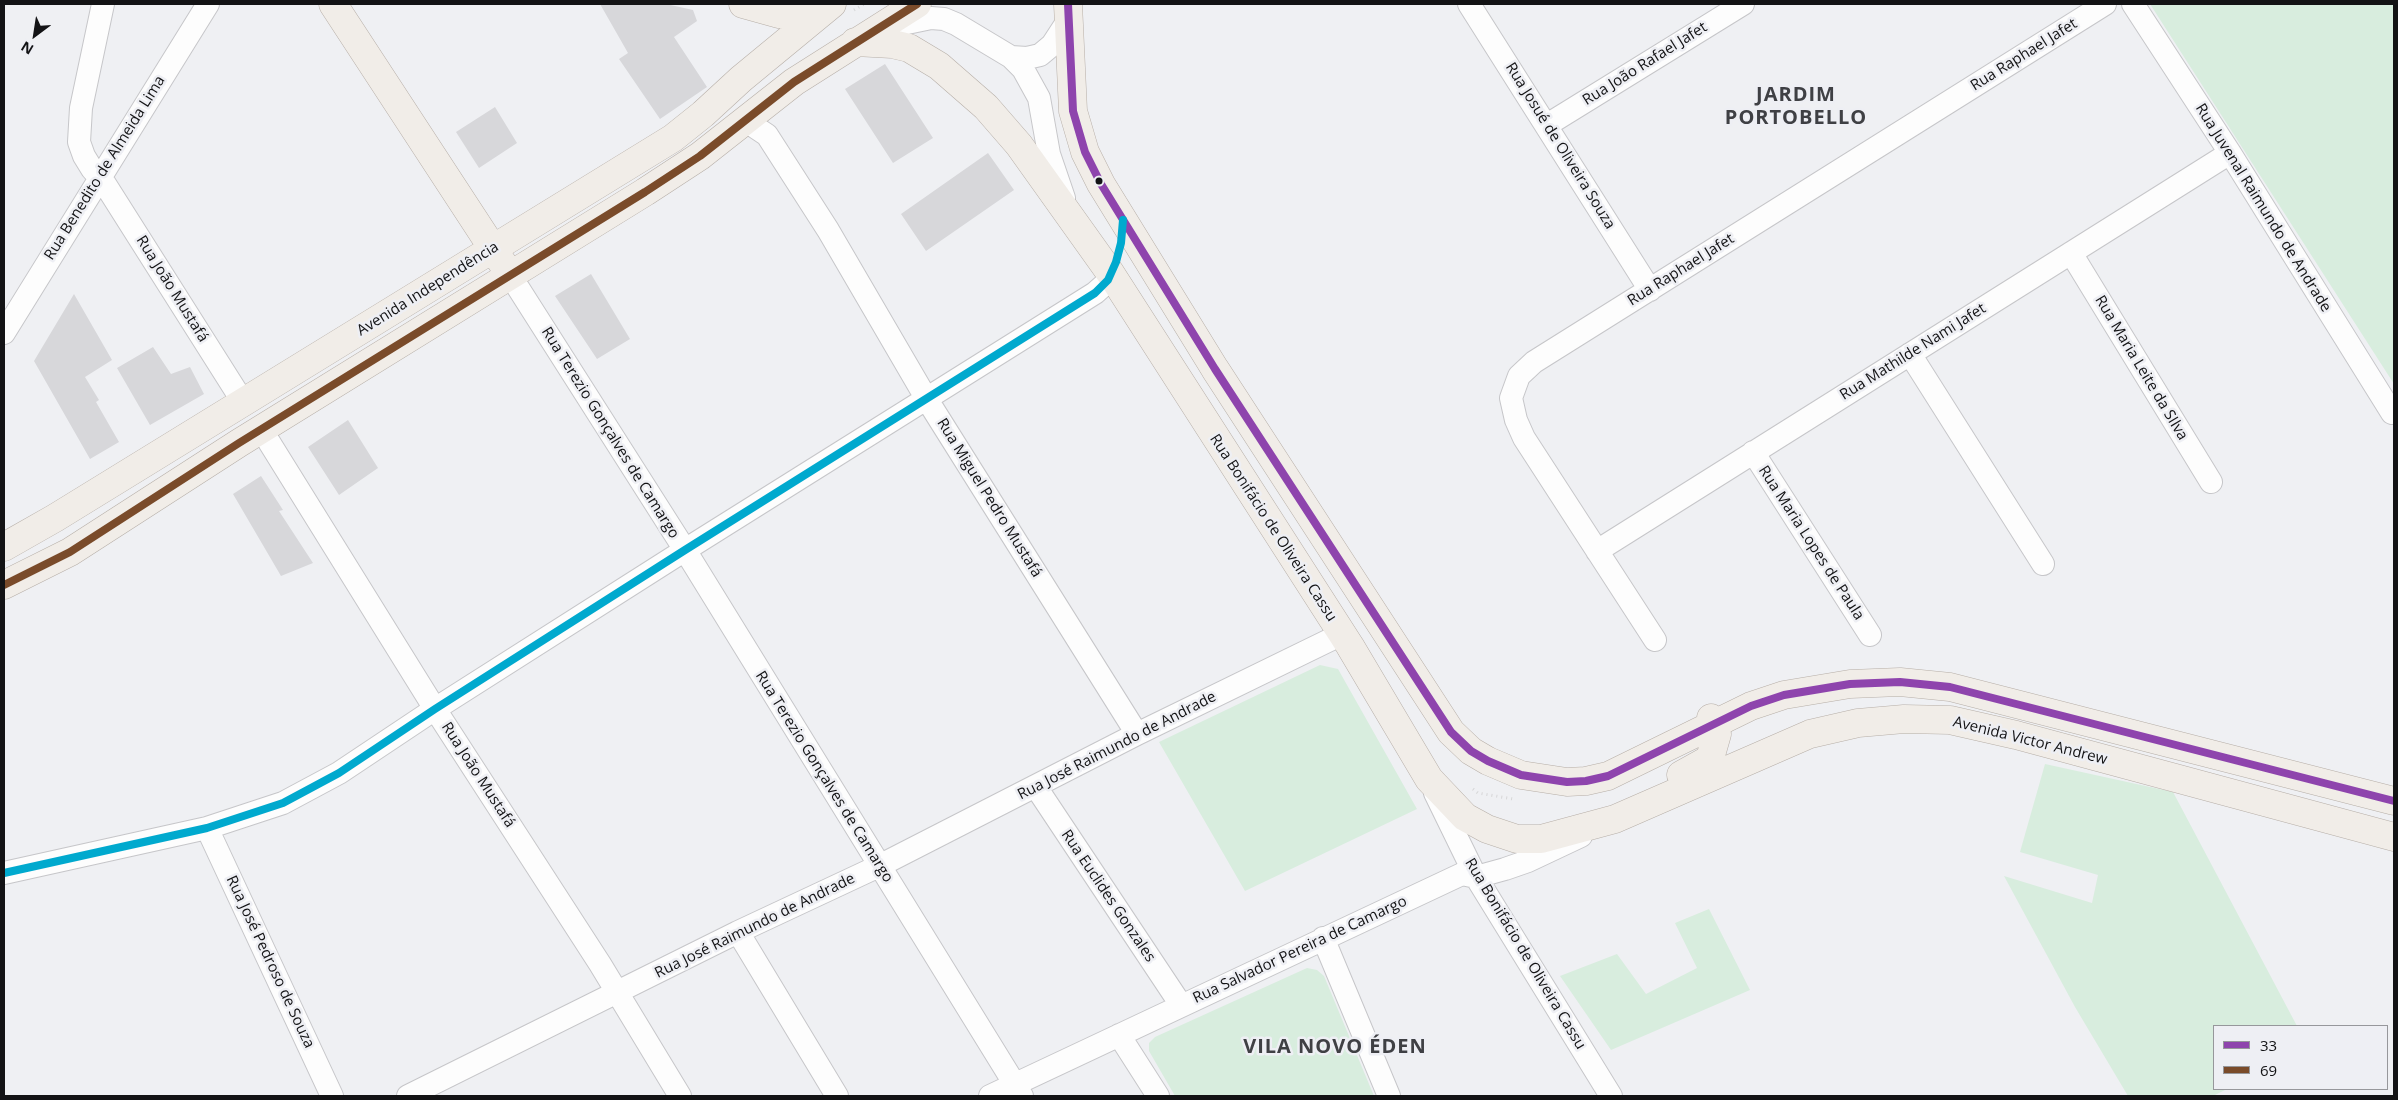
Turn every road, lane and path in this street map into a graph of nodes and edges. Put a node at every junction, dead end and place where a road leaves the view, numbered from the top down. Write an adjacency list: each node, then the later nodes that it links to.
1 (103, 4): 17 (street, Rua João Mustafá)
2 (208, 4): 17 (street, Rua Benedito de Almeida Lima)
3 (333, 4): 20 (main road, Rua Terezio Gonçalves de Camargo)
4 (743, 4): 10 (main road)
5 (917, 4): 12 (main road, Avenida Independência)
6 (1469, 4): 15 (street, Rua Josué de Oliveira Souza)
7 (1743, 4): 15 (street, Rua João Rafael Jafet)
8 (2105, 4): 24 (street, Rua Raphael Jafet)
9 (2133, 4): 16 (street, Rua Juvenal Raimundo de Andrade)
10 (826, 9): 20 (main road, Avenida Independência)
11 (1068, 13): 13 (street); 18 (main road)
12 (856, 42): 13 (street); 14 (main road, Avenida Independência); 19 (main road, Rua Bonifácio de Oliveira Cassu)
13 (1011, 58): 19 (street)
14 (737, 125): 23 (main road, Avenida Independência); 28 (street, Rua Miguel Pedro Mustafá)
15 (1547, 125): 24 (street, Rua Josué de Oliveira Souza)
16 (2230, 153): 21 (street, Rua Mathilde Nami Jafet); 30 (street, Rua Juvenal Raimundo de Andrade)
17 (98, 178): 25 (street, Rua Benedito de Almeida Lima); 29 (street, Rua João Mustafá)
18 (1123, 220): 22 (main road); 43 (main road)
19 (1076, 224): 22 (main road, Rua Bonifácio de Oliveira Cassu)
20 (494, 248): 23 (main road, Rua Terezio Gonçalves de Camargo); 26 (main road, Avenida Independência)
21 (2071, 253): 27 (street, Rua Mathilde Nami Jafet); 33 (street, Rua Maria Leite da SIlva)
22 (1111, 274): 28 (street); 39 (main road, Rua Bonifácio de Oliveira Cassu)
23 (510, 275): 31 (main road, Avenida Independência); 35 (street, Rua Terezio Gonçalves de Camargo)
24 (1650, 290): 36 (street, Rua Raphael Jafet)
25 (4, 333)
26 (344, 340): 29 (main road, Avenida Independência); 31 (main road)
27 (1910, 354): 32 (street, Rua Mathilde Nami Jafet); 37 (street)
28 (926, 398): 35 (street); 45 (street, Rua Miguel Pedro Mustafá)
29 (243, 402): 34 (main road, Avenida Independência)
30 (2392, 413)
31 (261, 429): 38 (main road, Avenida Independência); 42 (street, Rua João Mustafá)
32 (1753, 452): 36 (street, Rua Mathilde Nami Jafet); 40 (street, Rua Maria Lopes de Paula)
33 (2211, 482)
34 (4, 547)
35 (685, 550): 42 (street); 53 (street, Rua Terezio Gonçalves de Camargo)
36 (1597, 551): 41 (street, Rua Raphael Jafet)
37 (2043, 564)
38 (4, 585)
39 (1342, 634): 43 (main road); 45 (street, Rua José Raimundo de Andrade); 46 (main road, Rua Bonifácio de Oliveira Cassu)
40 (1870, 635)
41 (1655, 640)
42 (435, 709): 51 (street); 58 (street, Rua João Mustafá)
43 (1438, 713): 44 (main road)
44 (1717, 721): 48 (main road); 49 (main road)
45 (1137, 734): 47 (street, Rua José Raimundo de Andrade)
46 (1429, 779): 50 (main road, Avenida Victor Andrew); 55 (street, Rua Bonifácio de Oliveira Cassu)
47 (1036, 787): 53 (street, Rua José Raimundo de Andrade); 59 (street, Rua Euclides Gonzales)
48 (1661, 798): 50 (main road, Avenida Victor Andrew); 52 (main road, Avenida Victor Andrew)
49 (2394, 801)
50 (1614, 819): 55 (street, Rua Salvador Pereira de Camargo)
51 (207, 828): 54 (street); 62 (street, Rua José Pedroso de Souza)
52 (2394, 837)
53 (879, 866): 56 (street, Rua José Raimundo de Andrade); 61 (street, Rua Terezio Gonçalves de Camargo)
54 (4, 873)
55 (1476, 877): 57 (street, Rua Salvador Pereira de Camargo); 69 (street, Rua Bonifácio de Oliveira Cassu)
56 (738, 932): 58 (street, Rua José Raimundo de Andrade); 65 (street)
57 (1323, 938): 59 (street, Rua Salvador Pereira de Camargo); 68 (street)
58 (618, 993): 63 (street, Rua José Raimundo de Andrade); 64 (street, Rua João Mustafá)
59 (1181, 1005): 60 (street, Rua Salvador Pereira de Camargo)
60 (1120, 1036): 61 (street, Rua Salvador Pereira de Camargo); 67 (street)
61 (1018, 1090): 66 (street, Rua Salvador Pereira de Camargo)
62 (332, 1096)
63 (408, 1096)
64 (680, 1096)
65 (837, 1096)
66 (990, 1096)
67 (1158, 1096)
68 (1389, 1096)
69 (1612, 1096)

